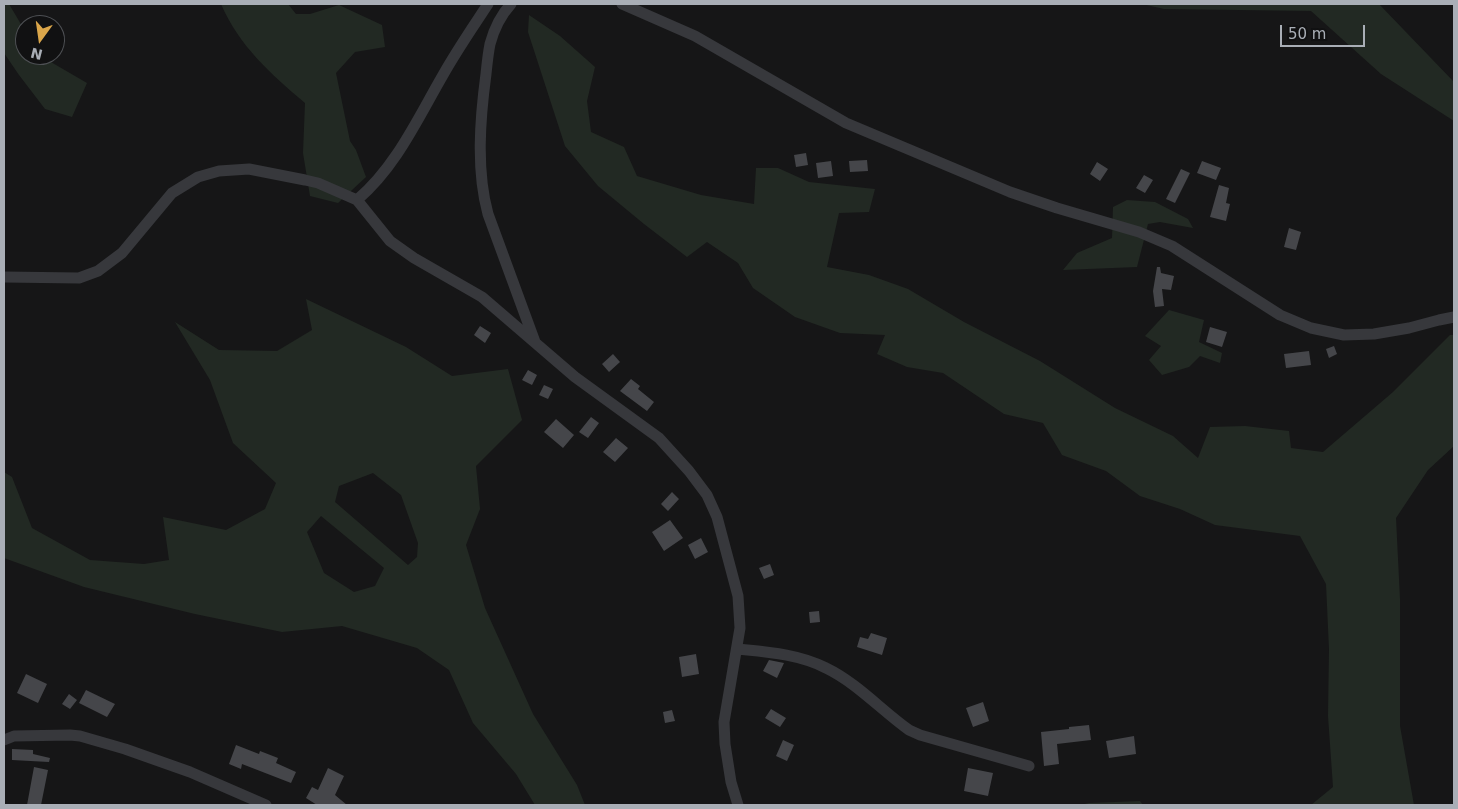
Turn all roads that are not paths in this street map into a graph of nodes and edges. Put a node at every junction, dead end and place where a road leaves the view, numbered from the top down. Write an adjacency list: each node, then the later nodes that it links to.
1 (488, 4): 4 (street)
2 (511, 4): 7 (street)
3 (622, 4): 6 (street)
4 (357, 200): 5 (street); 7 (street)
5 (4, 277)
6 (1454, 317)
7 (536, 345): 8 (street)
8 (737, 649): 10 (street); 12 (street)
9 (4, 740): 11 (street)
10 (1029, 766)
11 (266, 805)
12 (738, 805)

